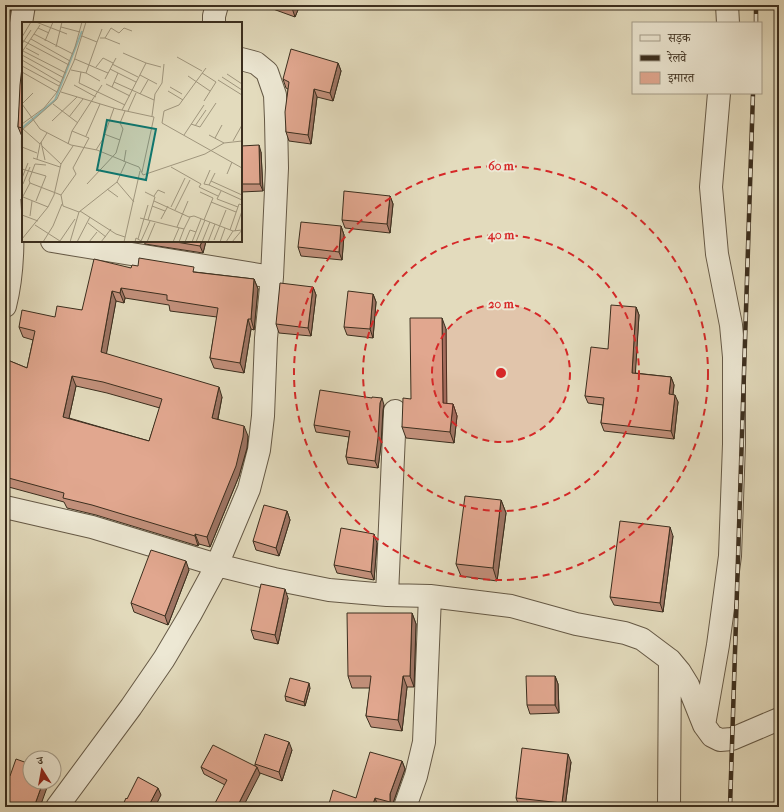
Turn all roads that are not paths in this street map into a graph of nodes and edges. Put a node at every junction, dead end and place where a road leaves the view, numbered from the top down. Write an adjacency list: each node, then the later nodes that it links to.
1 (24, 5): 8 (street)
2 (217, 5): 4 (street)
3 (728, 5): 5 (street)
4 (214, 22)
5 (728, 22)
6 (242, 58): 10 (street)
7 (719, 94): 19 (street)
8 (18, 235): 11 (street)
9 (58, 242): 10 (street)
10 (272, 277): 14 (street)
11 (5, 306)
12 (394, 411): 15 (street)
13 (5, 507): 14 (street)
14 (217, 565): 15 (street); 20 (street)
15 (388, 595): 16 (street)
16 (430, 596): 17 (street); 21 (street)
17 (670, 660): 19 (street); 22 (street)
18 (779, 719): 19 (street)
19 (704, 724)
20 (57, 807)
21 (405, 807)
22 (669, 807)

